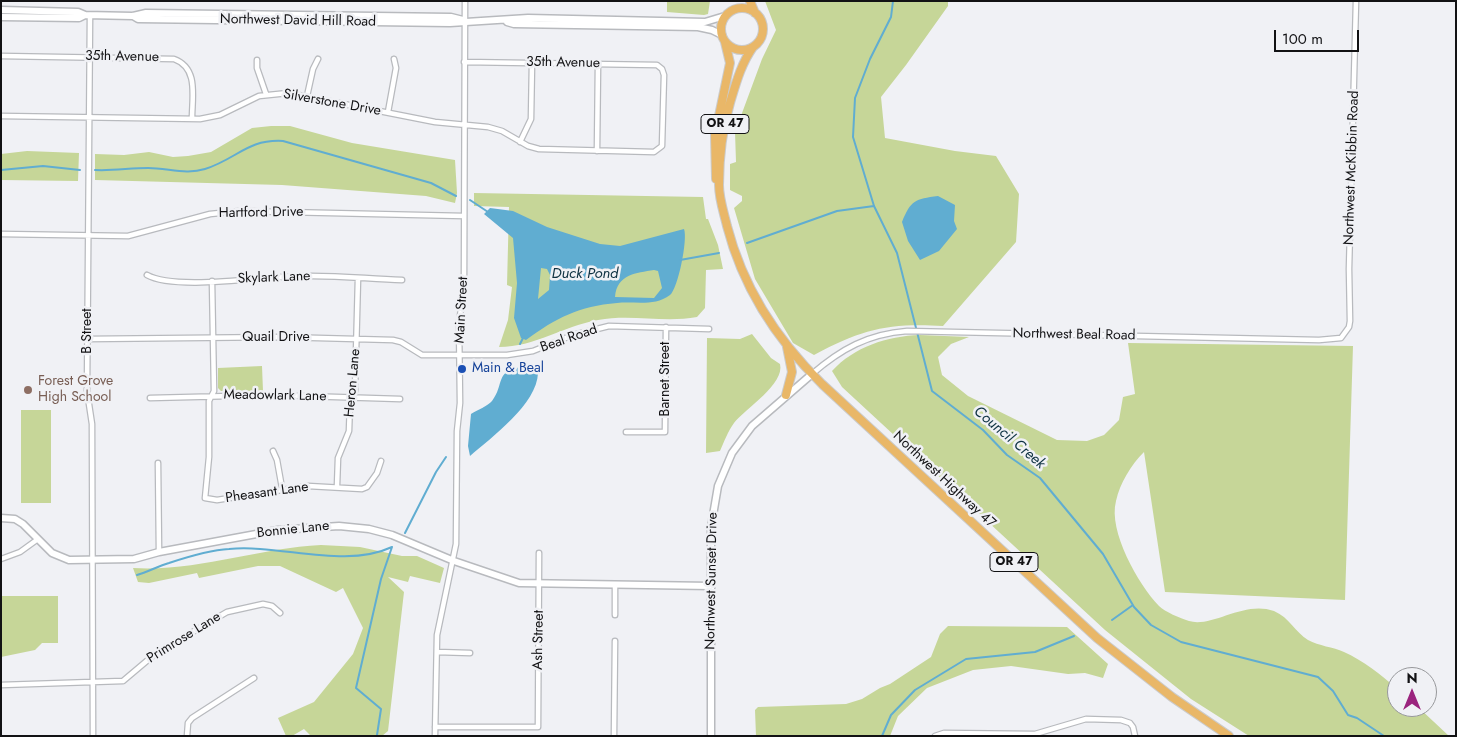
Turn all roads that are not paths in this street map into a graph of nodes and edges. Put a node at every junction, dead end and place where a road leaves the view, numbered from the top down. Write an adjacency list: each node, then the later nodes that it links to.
1 (465, 1): 11 (street, Main Street)
2 (736, 1): 6 (main road)
3 (750, 1): 7 (main road)
4 (1356, 1): 43 (street, Northwest McKibbin Road)
5 (1, 10): 8 (street, Northwest David Hill Road)
6 (734, 10): 7 (main road); 9 (main road)
7 (755, 13): 14 (main road)
8 (88, 15): 10 (street, Northwest David Hill Road); 11 (street, Northwest David Hill Road); 16 (street, B Street)
9 (725, 16): 12 (street, Northwest David Hill Road); 13 (main road)
10 (1, 17)
11 (464, 21): 12 (street, Northwest David Hill Road); 20 (street, Main Street)
12 (506, 21): 13 (street, Northwest David Hill Road)
13 (723, 38): 14 (main road); 33 (main road, Northwest Highway 47)
14 (753, 47): 33 (main road, Northwest Highway 47 / OR 47)
15 (1, 56): 16 (street, 35th Avenue)
16 (90, 57): 27 (street, B Street); 28 (street, 35th Avenue)
17 (318, 59): 24 (street)
18 (394, 59): 25 (street)
19 (257, 60): 23 (street)
20 (464, 62): 21 (street, 35th Avenue); 29 (street, Main Street)
21 (532, 63): 22 (street, 35th Avenue); 30 (street)
22 (598, 64): 31 (street, 35th Avenue); 32 (street)
23 (266, 94): 24 (street, Silverstone Drive); 28 (street, Silverstone Drive)
24 (307, 96): 25 (street, Silverstone Drive)
25 (388, 112): 29 (street, Silverstone Drive)
26 (1, 116): 27 (street, Silverstone Drive)
27 (89, 118): 28 (street, Silverstone Drive); 36 (street, B Street)
28 (192, 119)
29 (464, 124): 30 (street, Silverstone Drive); 34 (street, Main Street)
30 (520, 142): 32 (street, Silverstone Drive)
31 (660, 149): 32 (street, Silverstone Drive)
32 (597, 151)
33 (719, 185): 47 (main road, Northwest Highway 47 / OR 47)
34 (464, 216): 36 (street, Hartford Drive); 48 (street, Main Street)
35 (1, 234): 36 (street, Hartford Drive)
36 (89, 236): 45 (street, B Street)
37 (148, 275): 40 (street, Skylark Lane)
38 (358, 278): 39 (street, Skylark Lane); 40 (street, Skylark Lane); 46 (street, Heron Lane)
39 (402, 280)
40 (212, 281): 44 (street, Pheasant Lane)
41 (666, 326): 42 (street, Beal Road); 48 (street, Beal Road); 55 (street, Barnet Street)
42 (709, 328)
43 (1346, 333): 49 (street, Northwest Beal Road)
44 (212, 338): 45 (street, Quail Drive); 46 (street, Quail Drive); 51 (street, Pheasant Lane)
45 (88, 339): 66 (street, B Street)
46 (356, 339): 48 (street, Quail Drive); 53 (street, Heron Lane)
47 (786, 345): 49 (main road, Northwest Highway 47 / OR 47); 50 (main road)
48 (460, 356): 67 (street, Main Street)
49 (812, 374): 50 (street, Northwest Sunset Drive); 88 (main road, Northwest Highway 47 / OR 47)
50 (786, 395): 70 (street, Northwest Sunset Drive)
51 (211, 396): 52 (street, Meadowlark Lane); 53 (street, Meadowlark Lane); 60 (street, Pheasant Lane)
52 (150, 398)
53 (352, 398): 54 (street, Meadowlark Lane); 59 (street, Heron Lane)
54 (400, 399)
55 (626, 432)
56 (273, 451): 60 (street)
57 (380, 461): 59 (street, Pheasant Lane)
58 (158, 463): 63 (street)
59 (337, 486): 60 (street, Pheasant Lane)
60 (282, 488)
61 (1, 518): 62 (street, Bonnie Lane)
62 (38, 538): 65 (street); 66 (street, Bonnie Lane)
63 (159, 552): 66 (street, Bonnie Lane); 67 (street, Bonnie Lane)
64 (539, 553): 68 (street, Ash Street)
65 (1, 559)
66 (92, 560): 77 (street, B Street)
67 (454, 561): 68 (street, Bonnie Lane); 74 (street, Main Street)
68 (540, 585): 69 (street, Bonnie Lane); 79 (street, Ash Street)
69 (615, 585): 70 (street, Bonnie Lane); 72 (street)
70 (711, 586): 85 (street, Northwest Sunset Drive)
71 (280, 613): 77 (street, Primrose Lane)
72 (614, 615)
73 (615, 641): 84 (street)
74 (437, 652): 75 (street); 79 (street, Main Street)
75 (470, 653)
76 (254, 678): 82 (street)
77 (93, 683): 78 (street, Primrose Lane); 81 (street, B Street)
78 (1, 685)
79 (435, 727): 83 (street, Main Street)
80 (1028, 735): 86 (street); 87 (street)
81 (93, 736)
82 (187, 736)
83 (435, 736)
84 (614, 736)
85 (712, 736)
86 (935, 736)
87 (1135, 736)
88 (1229, 736)

